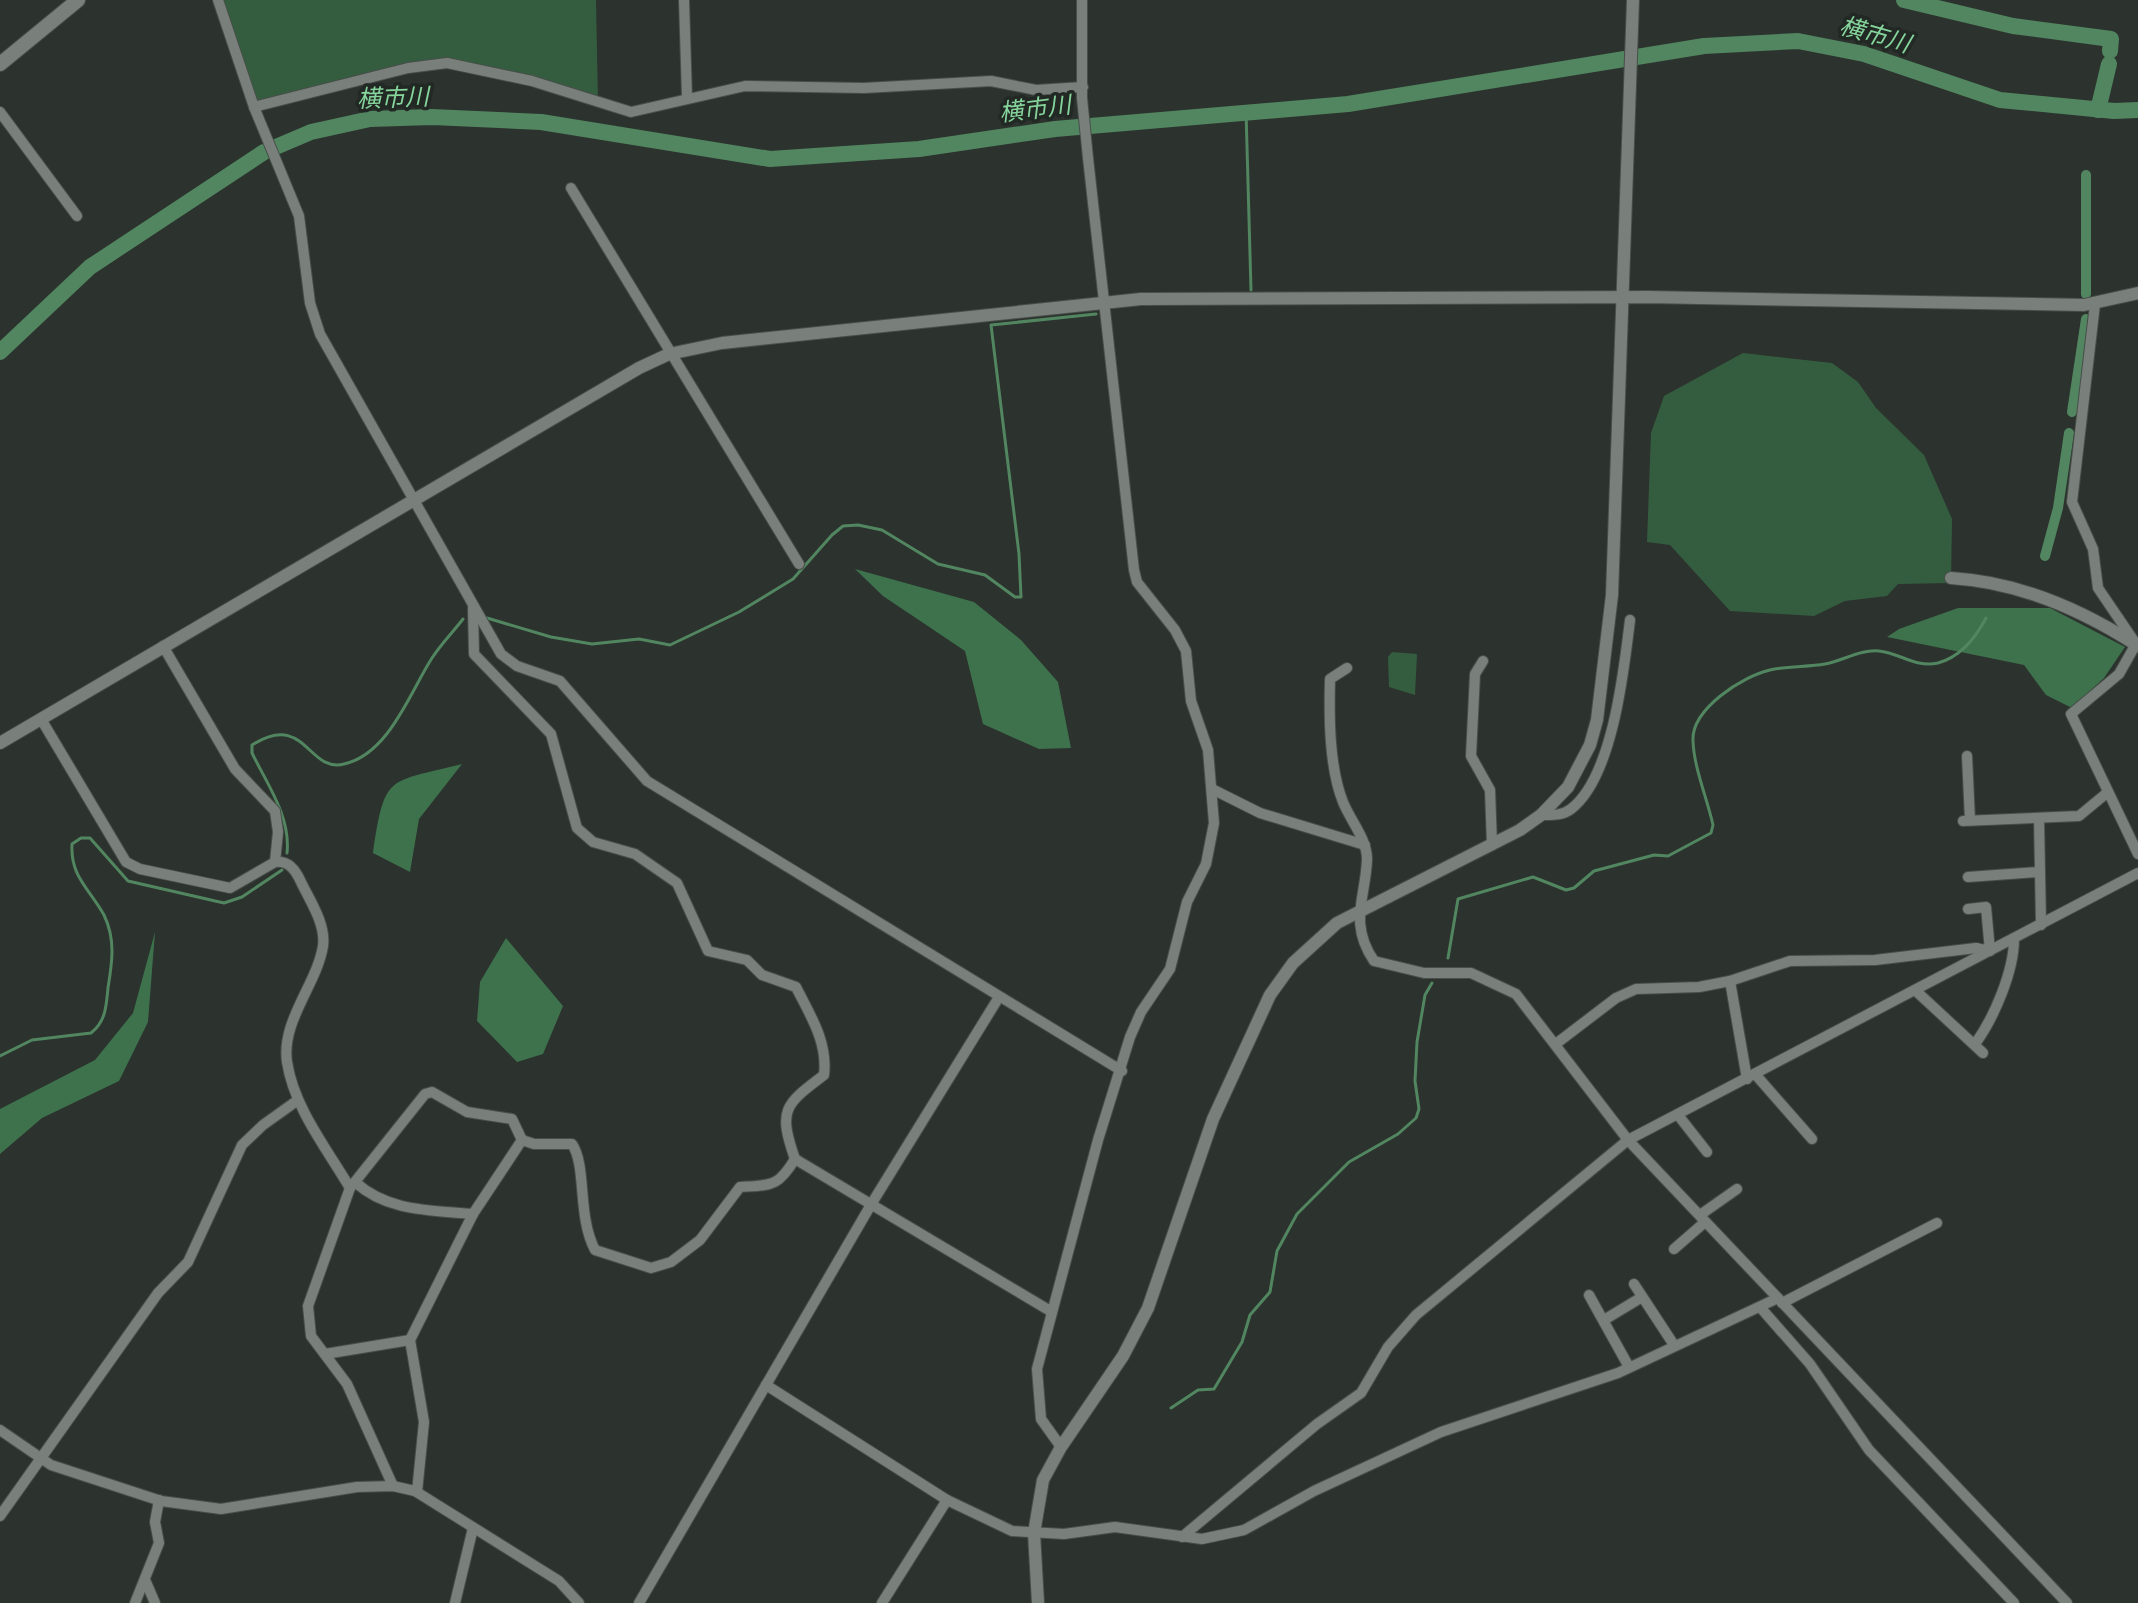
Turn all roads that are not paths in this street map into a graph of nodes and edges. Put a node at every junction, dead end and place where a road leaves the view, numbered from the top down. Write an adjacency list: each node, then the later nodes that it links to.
1 (78, 0): 6 (main road)
2 (218, 0): 9 (street)
3 (684, 0): 8 (street)
4 (1082, 0): 7 (street)
5 (1633, 0): 14 (street)
6 (0, 64)
7 (1082, 92): 8 (street); 15 (street)
8 (687, 97): 9 (street)
9 (256, 111): 18 (street)
10 (0, 112): 12 (street)
11 (571, 188): 17 (street)
12 (77, 216)
13 (2138, 293): 16 (street)
14 (1620, 299): 15 (street); 16 (street); 32 (street)
15 (1104, 304): 17 (street); 30 (street)
16 (2095, 304): 23 (street)
17 (669, 354): 18 (street); 19 (street)
18 (415, 499): 21 (street); 24 (street)
19 (799, 564)
20 (1951, 578): 23 (street)
21 (473, 606): 48 (street); 60 (street)
22 (1630, 620): 32 (street)
23 (2137, 645): 31 (street)
24 (163, 646): 27 (street); 37 (street)
25 (1483, 661): 35 (street)
26 (1347, 668): 34 (street)
27 (41, 719): 28 (street); 37 (street)
28 (0, 743)
29 (1967, 756): 33 (street)
30 (1212, 789): 34 (street); 52 (street)
31 (2108, 792): 33 (street); 36 (street)
32 (1541, 815): 35 (street)
33 (2039, 818): 38 (street)
34 (1365, 845): 42 (street)
35 (1492, 845): 42 (street)
36 (2138, 854)
37 (275, 862): 54 (street)
38 (2039, 872): 40 (street); 43 (street)
39 (2138, 873): 43 (street)
40 (1968, 877)
41 (1968, 909): 45 (street)
42 (1358, 910): 49 (street); 81 (street)
43 (2041, 925): 44 (street)
44 (2014, 939): 45 (street); 50 (street)
45 (1990, 951): 46 (street); 47 (street)
46 (1730, 981): 49 (street); 53 (street)
47 (1916, 991): 50 (street); 53 (street)
48 (999, 997): 52 (street); 63 (street)
49 (1557, 1043): 58 (street)
50 (1975, 1044): 51 (street)
51 (1983, 1053)
52 (1122, 1071): 73 (street)
53 (1751, 1076): 55 (street); 56 (street)
54 (298, 1100): 61 (street); 82 (street)
55 (1678, 1115): 58 (street); 59 (street)
56 (1812, 1139)
57 (522, 1140): 60 (street); 61 (street); 64 (street)
58 (1628, 1140): 65 (street); 90 (street)
59 (1707, 1152)
60 (795, 1159): 63 (street)
61 (353, 1185): 64 (street); 77 (street)
62 (1737, 1189): 65 (street)
63 (872, 1203): 73 (street); 79 (street)
64 (473, 1214): 75 (street)
65 (1703, 1219): 67 (street); 71 (street)
66 (1937, 1223): 71 (street)
67 (1674, 1249)
68 (1634, 1284): 70 (street)
69 (1589, 1295): 74 (street)
70 (1642, 1297): 74 (street); 76 (street)
71 (1780, 1300): 72 (street); 100 (street)
72 (1760, 1307): 76 (street); 99 (street)
73 (1052, 1312): 81 (street)
74 (1604, 1320): 78 (street)
75 (410, 1340): 77 (street); 84 (street)
76 (1674, 1345): 78 (street)
77 (325, 1354): 83 (street)
78 (1629, 1367): 90 (street)
79 (766, 1385): 86 (street); 96 (street)
80 (0, 1430): 82 (street)
81 (1061, 1447): 89 (street)
82 (39, 1459): 85 (street); 87 (street)
83 (393, 1486): 84 (street); 85 (street)
84 (417, 1492): 88 (street)
85 (159, 1500): 91 (street)
86 (947, 1500): 89 (street); 97 (street)
87 (0, 1516)
88 (473, 1528): 94 (street); 95 (street)
89 (1034, 1533): 90 (street); 98 (street)
90 (1182, 1537)
91 (146, 1582): 92 (street); 93 (street)
92 (135, 1603)
93 (155, 1603)
94 (455, 1603)
95 (579, 1603)
96 (639, 1603)
97 (882, 1603)
98 (1038, 1603)
99 (2014, 1603)
100 (2067, 1603)

